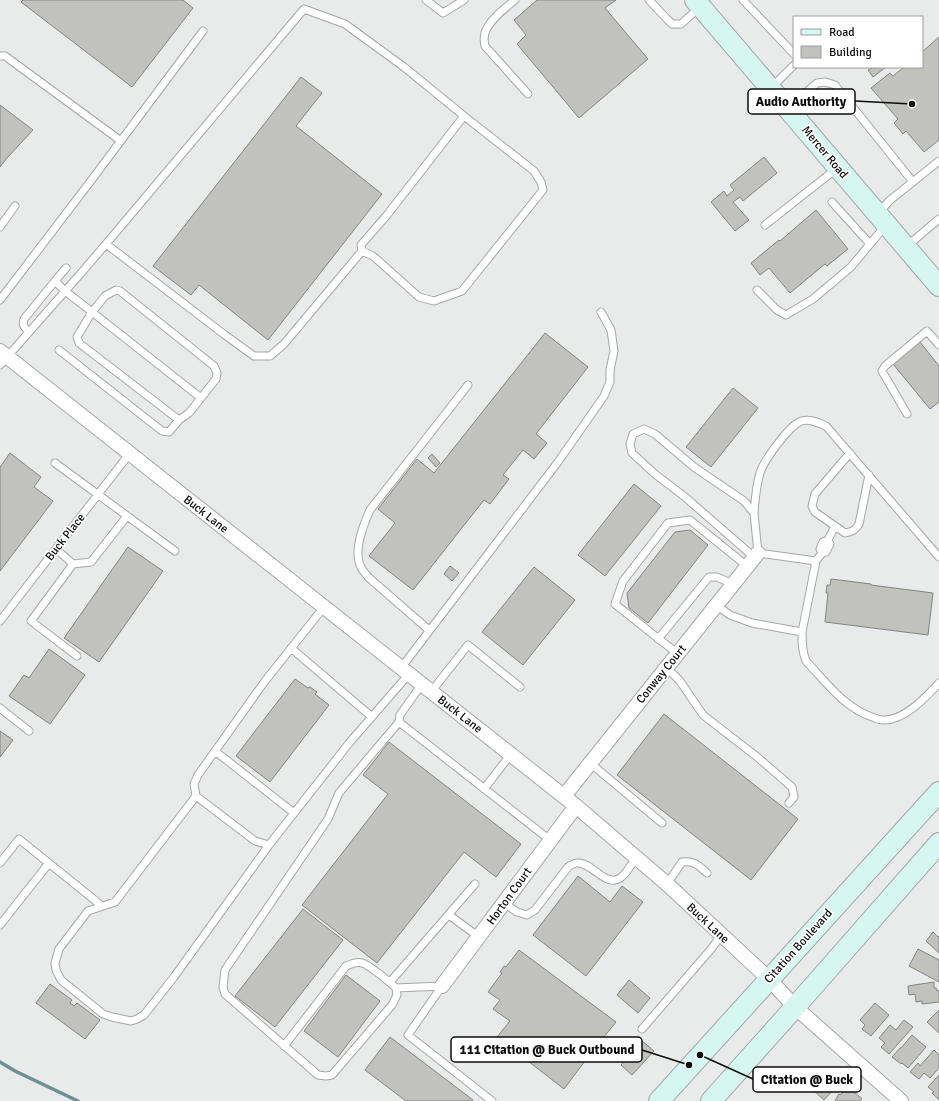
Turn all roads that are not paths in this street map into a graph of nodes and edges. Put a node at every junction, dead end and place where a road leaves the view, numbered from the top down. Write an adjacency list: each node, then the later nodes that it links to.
1 (426, 0): 2 (lane)
2 (464, 0)
3 (515, 0): 12 (lane)
4 (650, 0): 6 (lane)
5 (743, 0): 8 (lane)
6 (698, 3): 11 (main road, Mercer Road)
7 (204, 31): 15 (lane)
8 (793, 53)
9 (0, 56): 15 (lane)
10 (793, 66): 11 (lane)
11 (770, 88): 13 (main road, Mercer Road)
12 (528, 94)
13 (788, 108): 17 (main road, Mercer Road); 18 (lane)
14 (464, 116): 26 (lane); 28 (lane); 28 (lane)
15 (120, 142): 34 (lane)
16 (939, 161): 18 (lane)
17 (838, 168): 21 (main road, Mercer Road); 23 (lane)
18 (913, 182): 21 (lane)
19 (832, 202): 25 (lane)
20 (15, 206): 24 (lane)
21 (882, 219): 25 (lane); 27 (main road, Mercer Road)
22 (939, 219): 27 (lane)
23 (765, 225)
24 (0, 227)
25 (869, 243): 32 (lane)
26 (106, 244): 28 (lane); 33 (lane)
27 (906, 247): 31 (main road, Mercer Road)
28 (362, 251)
29 (66, 268): 30 (lane)
30 (55, 281): 33 (lane); 37 (lane)
31 (939, 286)
32 (756, 290)
33 (65, 291): 35 (lane); 37 (lane)
34 (0, 300)
35 (92, 312): 42 (lane); 42 (lane); 44 (lane)
36 (601, 312): 63 (lane)
37 (29, 332): 40 (lane)
38 (939, 345): 43 (lane)
39 (59, 350): 44 (lane)
40 (2, 357): 45 (street, Buck Lane)
41 (468, 385): 63 (lane)
42 (201, 398): 44 (lane)
43 (907, 414)
44 (179, 420)
45 (130, 453): 49 (lane, Buck Place); 61 (street, Buck Lane)
46 (850, 453): 48 (lane); 50 (lane); 52 (lane)
47 (55, 463): 49 (lane)
48 (869, 475): 52 (lane); 55 (lane)
49 (98, 495): 51 (lane); 53 (lane, Buck Place)
50 (754, 513): 56 (lane); 56 (lane)
51 (127, 516): 54 (lane); 58 (lane)
52 (835, 526): 57 (lane)
53 (56, 549): 58 (lane); 62 (lane, Buck Place)
54 (175, 551)
55 (939, 557)
56 (753, 559): 57 (lane); 59 (street, Conway Court); 65 (lane)
57 (816, 561): 64 (lane)
58 (73, 564): 68 (lane)
59 (733, 584): 60 (street, Conway Court); 65 (lane)
60 (716, 605): 64 (lane); 67 (street, Conway Court)
61 (324, 607): 66 (lane); 70 (street, Buck Lane)
62 (0, 621)
63 (429, 630): 70 (lane)
64 (802, 632): 71 (lane)
65 (658, 639): 67 (lane)
66 (291, 648): 75 (lane); 78 (lane)
67 (678, 653): 69 (street, Conway Court)
68 (77, 656)
69 (666, 667): 80 (street, Conway Court); 85 (lane)
70 (405, 671): 73 (street, Buck Lane); 75 (lane)
71 (939, 683)
72 (520, 687): 73 (lane)
73 (427, 688): 76 (lane); 79 (street, Buck Lane)
74 (0, 708): 77 (lane)
75 (372, 717): 87 (lane)
76 (398, 722): 81 (lane); 109 (lane)
77 (29, 731)
78 (215, 751): 83 (lane); 87 (lane)
79 (511, 754): 81 (lane); 84 (street, Buck Lane)
80 (590, 763): 84 (street, Conway Court); 88 (lane)
81 (484, 788): 89 (lane)
82 (939, 792): 104 (main road, Citation Boulevard)
83 (196, 796): 91 (lane); 99 (lane)
84 (564, 796): 86 (street, Buck Lane)
85 (789, 803)
86 (576, 806): 89 (street, Horton Court); 92 (street, Buck Lane)
87 (294, 813): 91 (lane)
88 (662, 823)
89 (550, 840): 98 (street, Horton Court)
90 (939, 843): 107 (main road)
91 (269, 845): 99 (lane)
92 (636, 858): 97 (street, Buck Lane); 98 (lane)
93 (0, 863): 94 (lane)
94 (49, 863): 99 (lane); 101 (lane)
95 (707, 872): 97 (lane)
96 (475, 884): 100 (lane)
97 (667, 884): 102 (street, Buck Lane)
98 (504, 903): 103 (street, Horton Court)
99 (102, 906)
100 (449, 915): 103 (lane); 105 (lane)
101 (0, 925)
102 (721, 935): 104 (street, Buck Lane); 108 (lane)
103 (479, 936): 106 (street, Horton Court)
104 (769, 979): 107 (street, Buck Lane); 111 (main road, Citation Boulevard)
105 (393, 985): 106 (lane); 109 (lane); 109 (lane)
106 (442, 986): 110 (lane)
107 (795, 1007): 112 (main road); 113 (street, Buck Lane)
108 (642, 1029)
109 (284, 1046)
110 (492, 1101)
111 (659, 1101)
112 (710, 1101)
113 (901, 1101)

